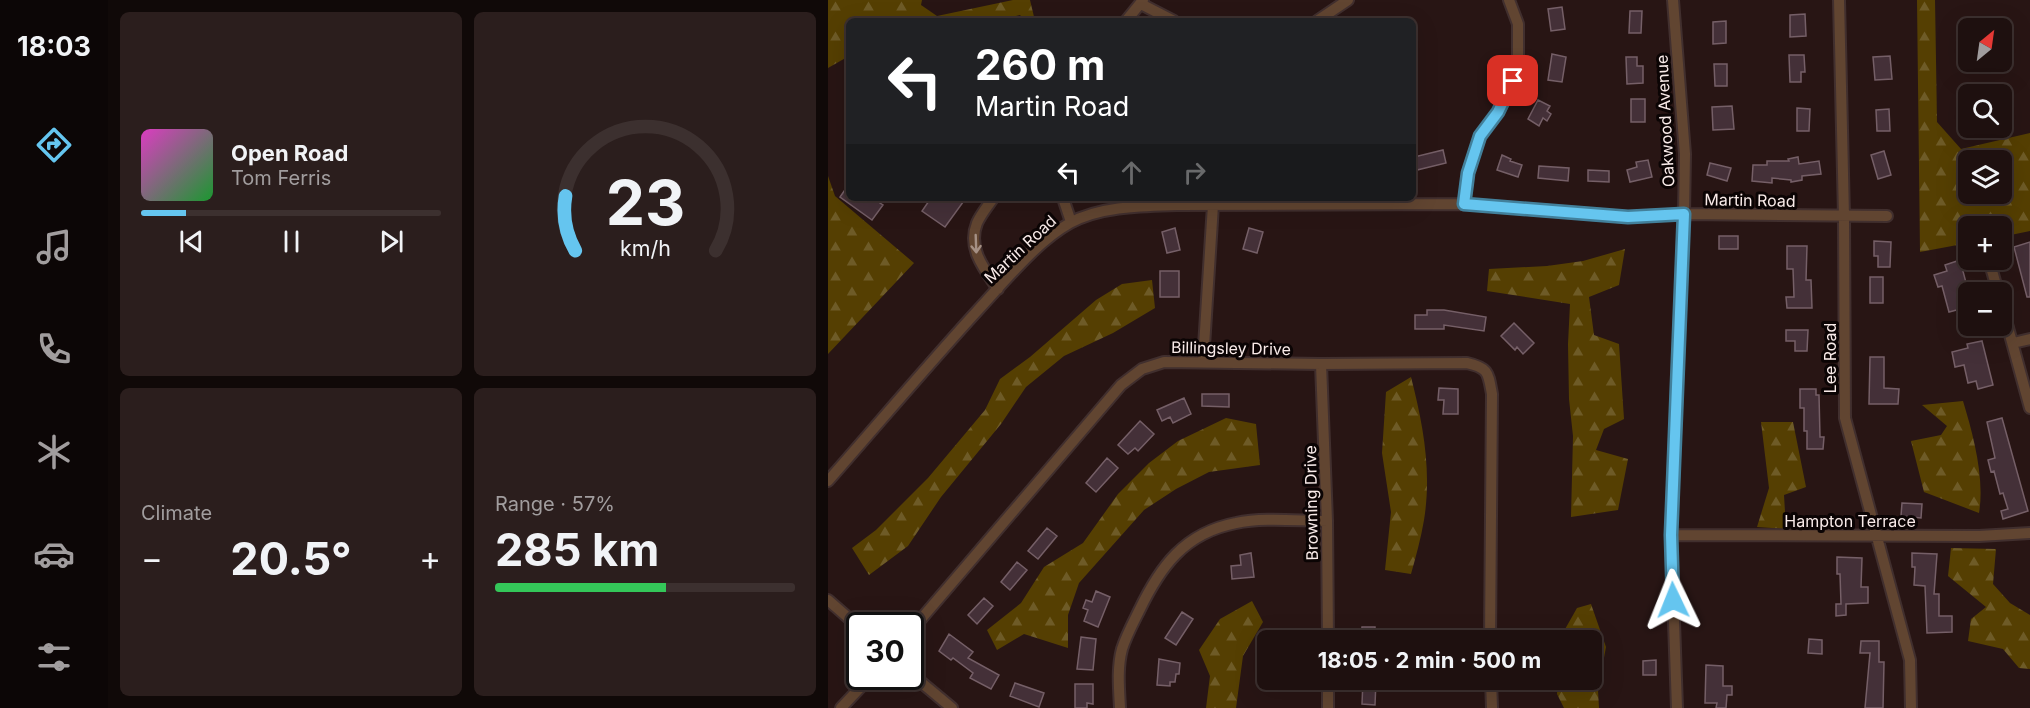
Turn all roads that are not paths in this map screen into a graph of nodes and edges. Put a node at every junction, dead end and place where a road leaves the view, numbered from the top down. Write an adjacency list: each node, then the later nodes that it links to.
1 (1348, 0): 8 (street)
2 (1509, 0): 11 (street)
3 (1673, 0): 13 (street, Oakwood Avenue)
4 (1839, 0): 14 (street, Lee Road)
5 (1142, 2): 6 (street); 7 (street)
6 (1129, 18)
7 (1169, 18)
8 (1321, 18)
9 (991, 201): 17 (street, one-way to 17)
10 (1064, 201): 16 (street)
11 (1464, 204): 12 (street, Martin Road); 13 (street, Martin Road)
12 (1213, 205): 16 (street, Martin Road); 21 (street)
13 (1684, 214): 14 (street, Martin Road); 27 (street, Oakwood Avenue)
14 (1844, 216): 15 (street, Martin Road); 28 (street, Lee Road)
15 (1887, 216)
16 (1071, 222): 17 (street, Martin Road)
17 (998, 289): 24 (street, Martin Road)
18 (2011, 336): 20 (street)
19 (2030, 339): 20 (street)
20 (2013, 343): 23 (street)
21 (1203, 362): 22 (street, Billingsley Drive); 31 (street, Billingsley Drive)
22 (1321, 364): 25 (street, Browning Drive); 33 (street, Billingsley Drive)
23 (2030, 408)
24 (828, 481)
25 (1327, 521): 32 (street, Browning Drive); 40 (street)
26 (2030, 532): 28 (street, Hampton Terrace)
27 (1671, 535): 28 (street, Hampton Terrace); 43 (street, Oakwood Avenue)
28 (1877, 537): 44 (street, Lee Road)
29 (828, 600): 30 (street)
30 (846, 616)
31 (924, 616)
32 (1328, 630)
33 (1490, 630)
34 (924, 685): 39 (street)
35 (858, 690): 38 (street)
36 (1328, 690): 41 (street)
37 (1491, 690): 42 (street)
38 (841, 708)
39 (952, 708)
40 (1120, 708)
41 (1328, 708)
42 (1492, 708)
43 (1677, 708)
44 (1911, 708)

